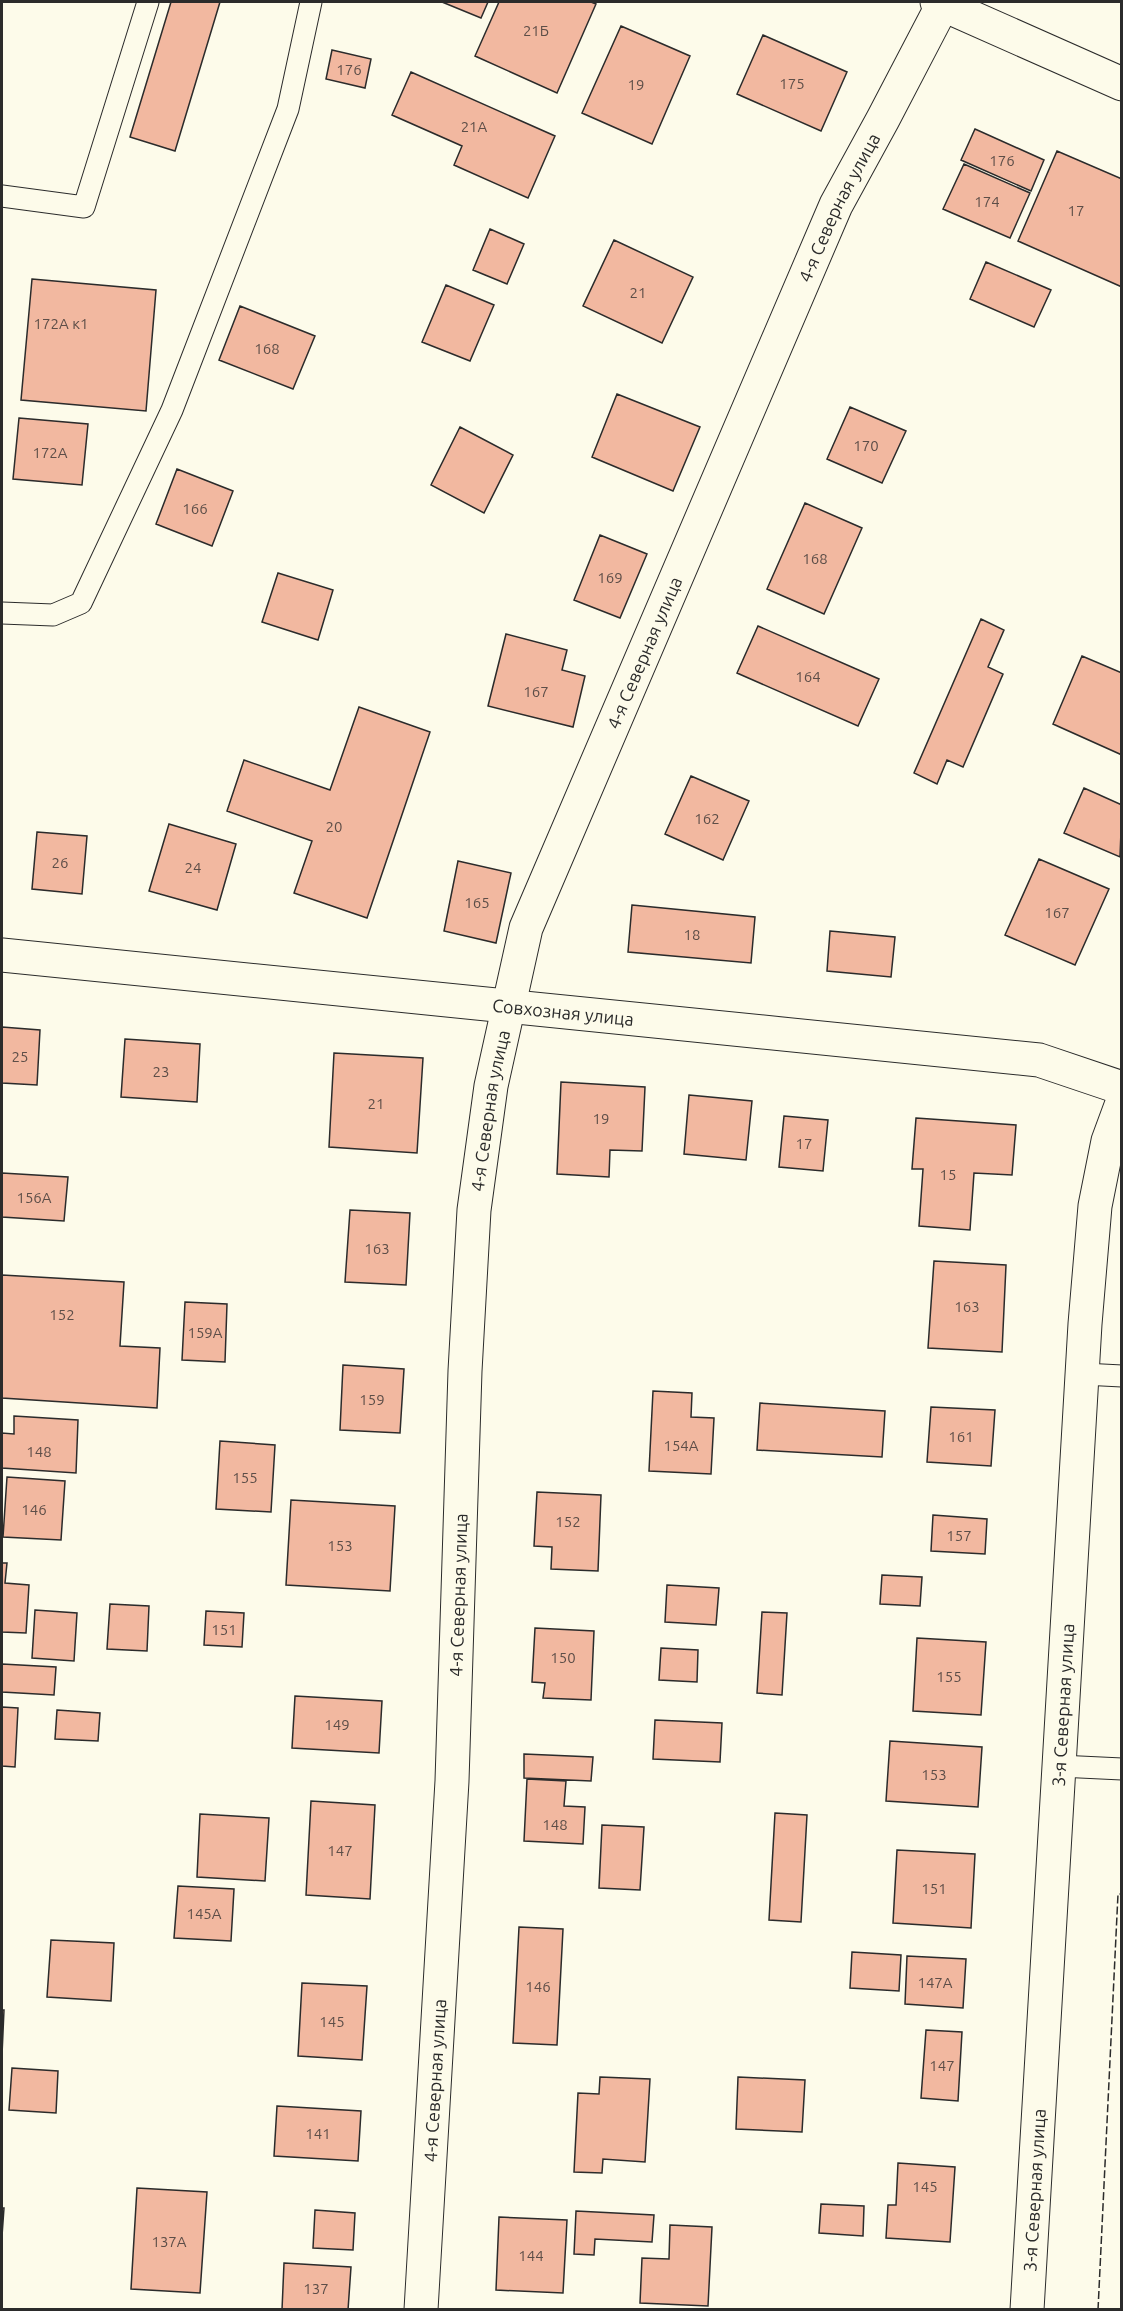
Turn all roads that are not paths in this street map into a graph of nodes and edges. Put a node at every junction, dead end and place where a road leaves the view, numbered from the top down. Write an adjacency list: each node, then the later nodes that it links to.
1 (148, 2): 5 (lane)
2 (311, 2): 6 (lane)
3 (940, 3): 4 (street); 8 (street, 4-я Северная улица)
4 (1122, 84)
5 (2, 196)
6 (2, 613)
7 (2, 955): 8 (street, Совхозная улица)
8 (507, 1007): 9 (street, Совхозная улица); 15 (street, 4-я Северная улица)
9 (1122, 1088)
10 (1122, 1103): 11 (street, 3-я Северная улица)
11 (1083, 1374): 12 (lane); 13 (street, 3-я Северная улица)
12 (1122, 1376)
13 (1059, 1766): 14 (lane); 16 (street, 3-я Северная улица)
14 (1122, 1769)
15 (421, 2310)
16 (1027, 2310)

